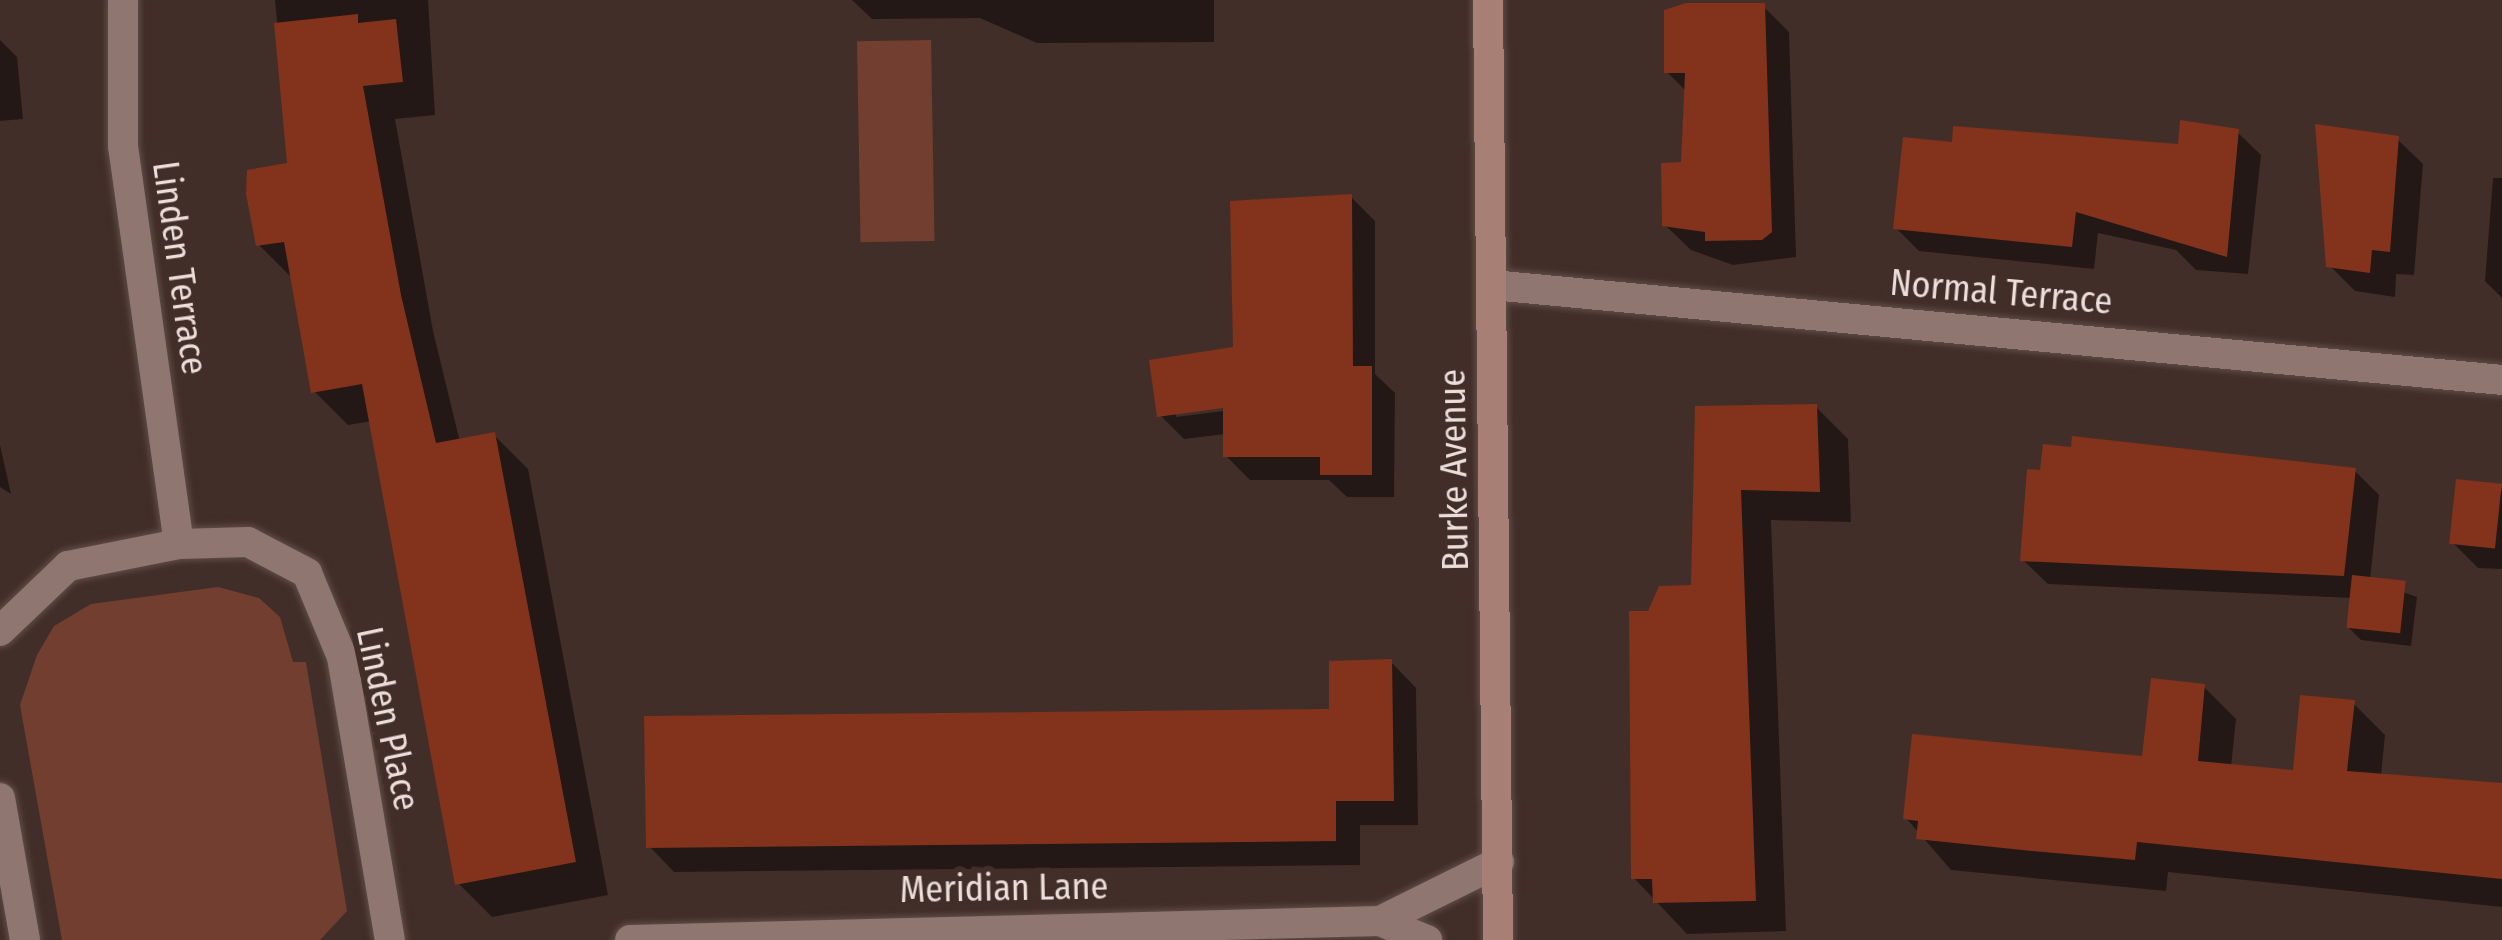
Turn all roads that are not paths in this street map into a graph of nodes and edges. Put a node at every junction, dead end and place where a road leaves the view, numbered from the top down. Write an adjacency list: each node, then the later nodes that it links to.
1 (123, 0): 5 (street, Linden Terrace)
2 (1488, 0): 3 (street, Burke Avenue)
3 (1492, 285): 4 (street, Normal Terrace); 8 (street, Burke Avenue)
4 (2502, 380)
5 (179, 544): 6 (street, Linden Place); 12 (street, Linden Place)
6 (0, 631)
7 (0, 798): 11 (street)
8 (1499, 862): 9 (street, Meridian Lane); 15 (street, Burke Avenue)
9 (1380, 921): 10 (street, Meridian Lane); 14 (street, Meridian Lane)
10 (733, 936): 13 (street, Meridian Lane)
11 (25, 940)
12 (390, 940)
13 (630, 940)
14 (1427, 940)
15 (1498, 940)

